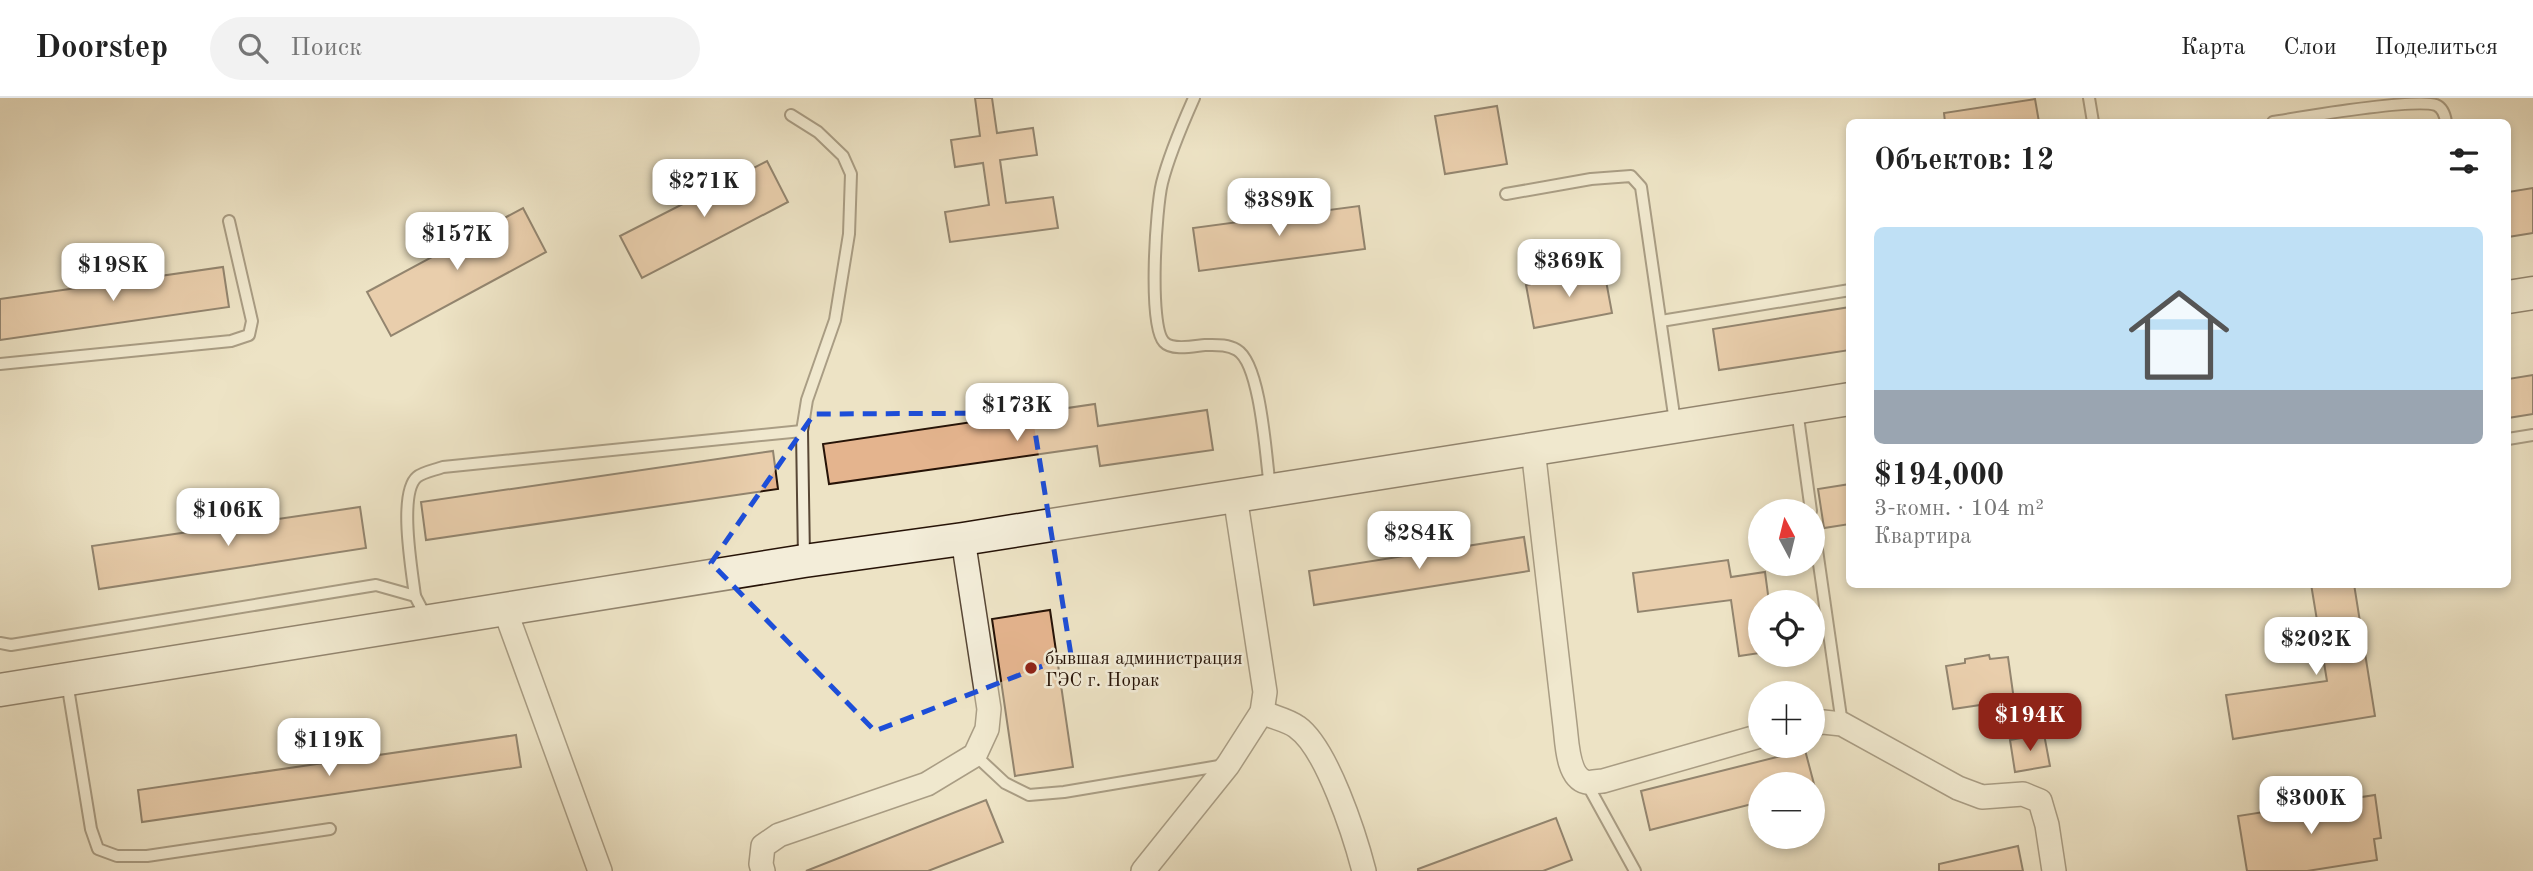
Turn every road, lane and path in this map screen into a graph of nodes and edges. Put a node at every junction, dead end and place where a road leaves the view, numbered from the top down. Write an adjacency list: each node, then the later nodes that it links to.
1 (1194, 98): 21 (lane)
2 (2089, 98): 4 (lane)
3 (791, 115): 17 (lane)
4 (2092, 119)
5 (2291, 119): 6 (lane)
6 (2445, 119)
7 (1506, 194): 12 (lane)
8 (229, 221): 13 (lane)
9 (1846, 291): 12 (lane)
10 (2533, 293): 11 (main road)
11 (2511, 297)
12 (1661, 321): 16 (lane)
13 (0, 364)
14 (1846, 401): 15 (main road)
15 (1796, 408): 16 (main road); 23 (lane)
16 (1675, 427): 20 (main road)
17 (802, 431): 25 (lane); 27 (lane)
18 (2533, 435): 19 (lane)
19 (2511, 439)
20 (1533, 449): 21 (main road); 38 (street)
21 (1270, 491): 22 (main road)
22 (1235, 496): 24 (main road); 32 (street)
23 (1809, 499)
24 (963, 538): 25 (main road); 36 (street)
25 (804, 561): 28 (main road)
26 (1821, 576): 34 (lane)
27 (422, 609): 28 (main road); 29 (lane); 30 (main road)
28 (505, 610): 40 (street)
29 (0, 643)
30 (66, 679): 31 (main road); 39 (lane)
31 (0, 690)
32 (1262, 712): 37 (street); 43 (street)
33 (1825, 722): 34 (street)
34 (1843, 724): 45 (street)
35 (1748, 739): 38 (street)
36 (975, 755): 37 (lane); 41 (street)
37 (1228, 765): 42 (street)
38 (1586, 782): 44 (lane)
39 (330, 828)
40 (600, 871)
41 (763, 871)
42 (1143, 871)
43 (1364, 871)
44 (1635, 871)
45 (2054, 871)

